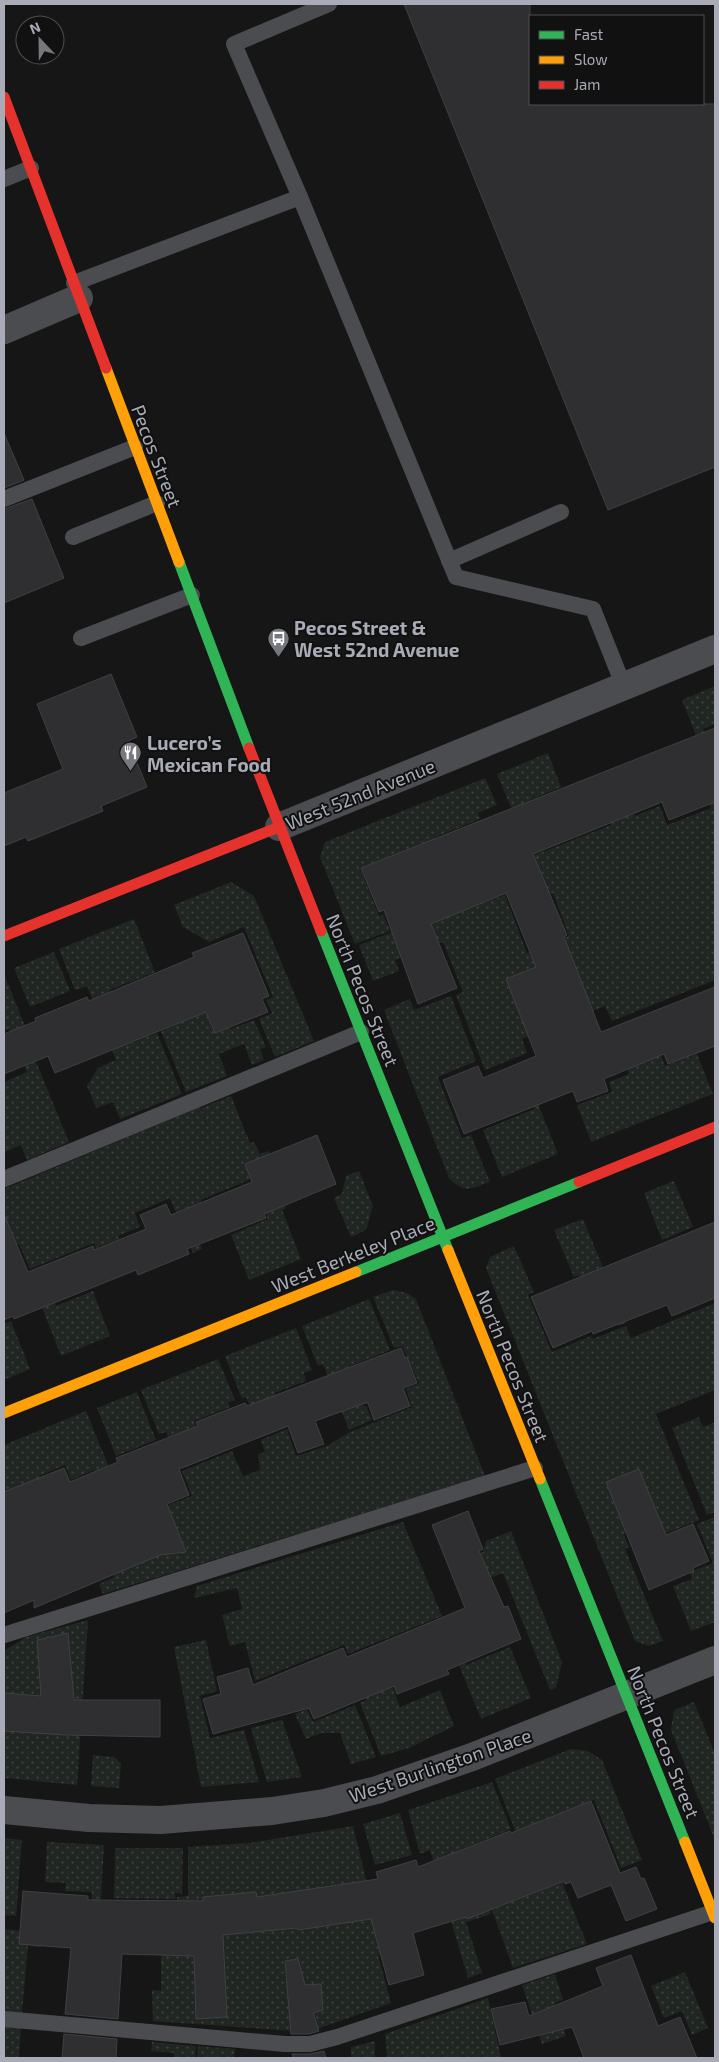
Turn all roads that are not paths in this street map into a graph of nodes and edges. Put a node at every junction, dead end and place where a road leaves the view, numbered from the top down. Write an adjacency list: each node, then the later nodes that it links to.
1 (329, 4): 5 (lane)
2 (4, 97): 3 (main road, Pecos Street)
3 (31, 168): 4 (lane); 6 (main road, Pecos Street)
4 (4, 180)
5 (300, 197): 6 (lane); 13 (lane)
6 (76, 291): 7 (street); 8 (main road, Pecos Street)
7 (4, 330)
8 (135, 447): 9 (lane); 10 (main road, Pecos Street)
9 (4, 499)
10 (157, 503): 12 (lane); 14 (main road, Pecos Street)
11 (561, 512): 13 (lane)
12 (74, 536)
13 (449, 561): 17 (lane)
14 (192, 595): 15 (lane); 18 (main road, Pecos Street)
15 (80, 638)
16 (715, 649): 17 (street, West 52nd Avenue)
17 (624, 686): 18 (street, West 52nd Avenue)
18 (279, 827): 19 (main road, West 52nd Avenue); 20 (main road, North Pecos Street)
19 (4, 936)
20 (361, 1032): 22 (lane); 23 (main road, North Pecos Street)
21 (715, 1127): 23 (main road, West Berkeley Place)
22 (4, 1179)
23 (443, 1237): 24 (main road, West Berkeley Place); 25 (main road, North Pecos Street)
24 (4, 1413)
25 (535, 1468): 26 (lane); 28 (main road, North Pecos Street)
26 (4, 1635)
27 (715, 1660): 28 (street, West Burlington Place)
28 (626, 1696): 29 (street, West Burlington Place); 30 (main road, North Pecos Street)
29 (4, 1810)
30 (714, 1915): 31 (lane)
31 (4, 2019)

